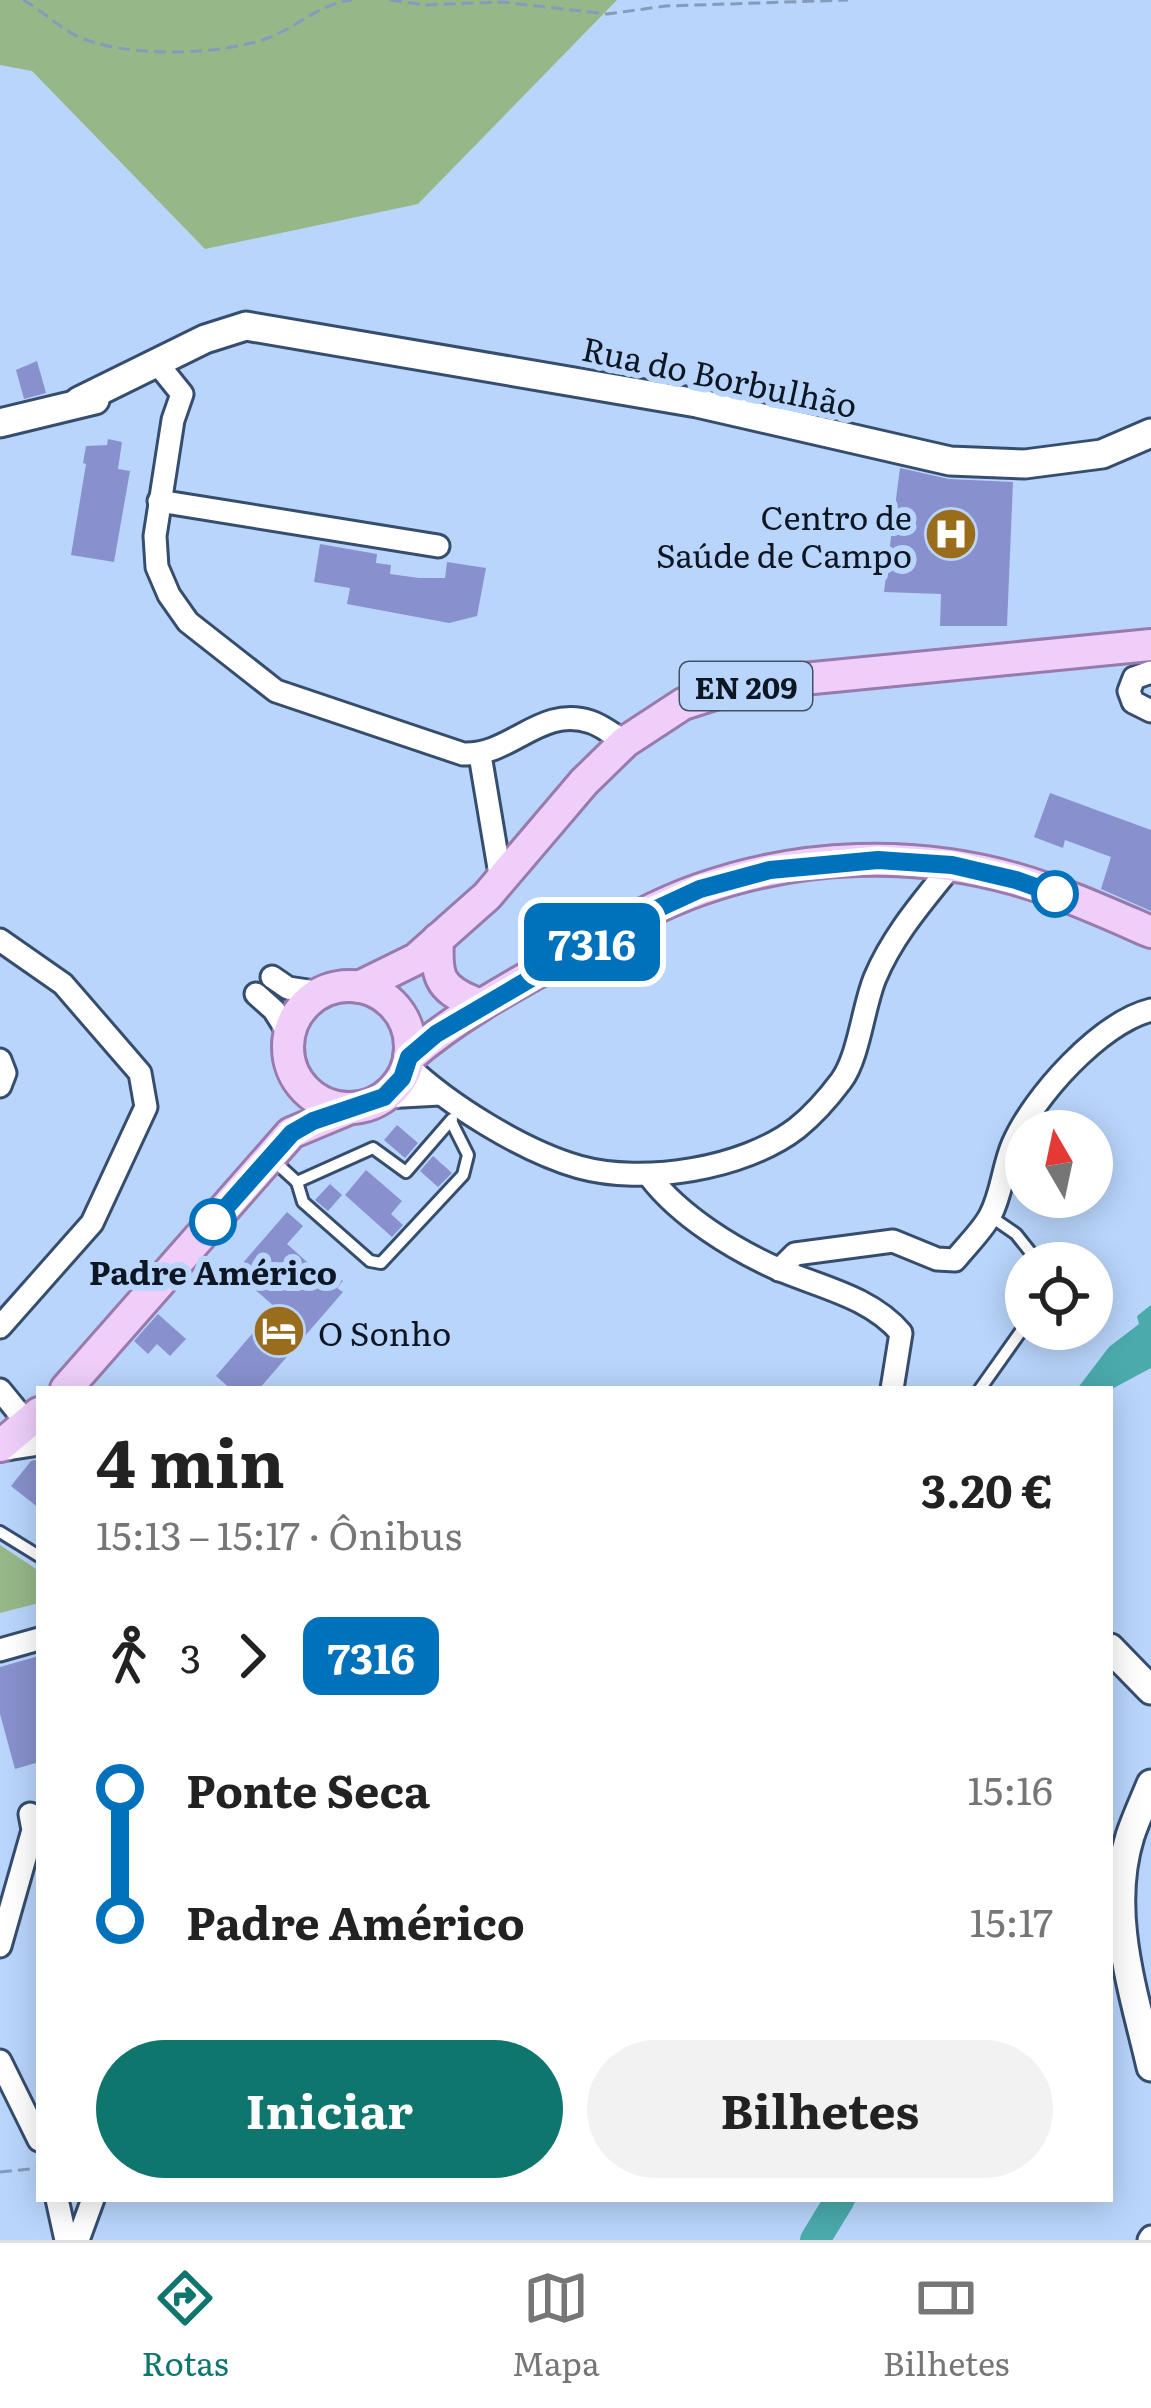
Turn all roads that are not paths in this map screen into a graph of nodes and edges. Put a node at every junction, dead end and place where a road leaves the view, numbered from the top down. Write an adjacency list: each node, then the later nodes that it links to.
1 (272, 330): 2 (main road, Rua do Borbulhão); 2 (main road, Rua do Borbulhão); 4 (main road, Rua do Borbulhão)
2 (163, 369): 3 (main road, Rua do Borbulhão); 5 (street)
3 (0, 423)
4 (1151, 433)
5 (159, 501): 6 (street); 11 (street)
6 (438, 546)
7 (1151, 645): 10 (main road, EN 209)
8 (1151, 672): 9 (street)
9 (1151, 710)
10 (625, 742): 11 (street); 13 (main road, EN 209)
11 (480, 754): 13 (street)
12 (952, 865): 14 (main road); 21 (main road); 34 (street)
13 (501, 880): 16 (main road, EN 209)
14 (1151, 932)
15 (0, 940): 39 (street)
16 (427, 949): 18 (main road, EN 209); 21 (main road); 23 (main road, EN 209)
17 (272, 977): 20 (street)
18 (358, 987): 20 (main road); 23 (main road)
19 (256, 994): 24 (street)
20 (321, 994): 24 (main road)
21 (485, 999): 23 (main road); 26 (main road)
22 (1151, 1010): 36 (street)
23 (401, 1015): 26 (main road)
24 (289, 1034): 27 (main road)
25 (0, 1060): 28 (street)
26 (408, 1061): 29 (main road); 30 (street)
27 (295, 1076): 31 (main road); 32 (main road)
28 (0, 1086)
29 (384, 1097): 30 (street); 31 (main road)
30 (450, 1107): 34 (street); 35 (lane); 35 (lane)
31 (351, 1108): 32 (main road)
32 (292, 1133): 33 (main road)
33 (270, 1157): 35 (lane); 41 (main road)
34 (650, 1177): 38 (street)
35 (297, 1182)
36 (990, 1216): 37 (lane); 38 (street)
37 (1023, 1242)
38 (779, 1270): 42 (street)
39 (0, 1327)
40 (1008, 1350): 43 (lane)
41 (69, 1386)
42 (893, 1386)
43 (982, 1386)
44 (0, 1390): 45 (street)
45 (36, 1422): 46 (main road)
46 (0, 1446)
47 (0, 1532): 48 (lane)
48 (36, 1551)
49 (36, 1640): 50 (street)
50 (0, 1650)
51 (1113, 1651): 52 (main road)
52 (1151, 1690)
53 (1151, 1784): 57 (main road)
54 (30, 1814): 55 (street)
55 (0, 1946)
56 (0, 2062): 58 (street)
57 (1151, 2067)
58 (36, 2133)
59 (58, 2202): 61 (street)
60 (86, 2202): 62 (street)
61 (66, 2240)
62 (78, 2240)

